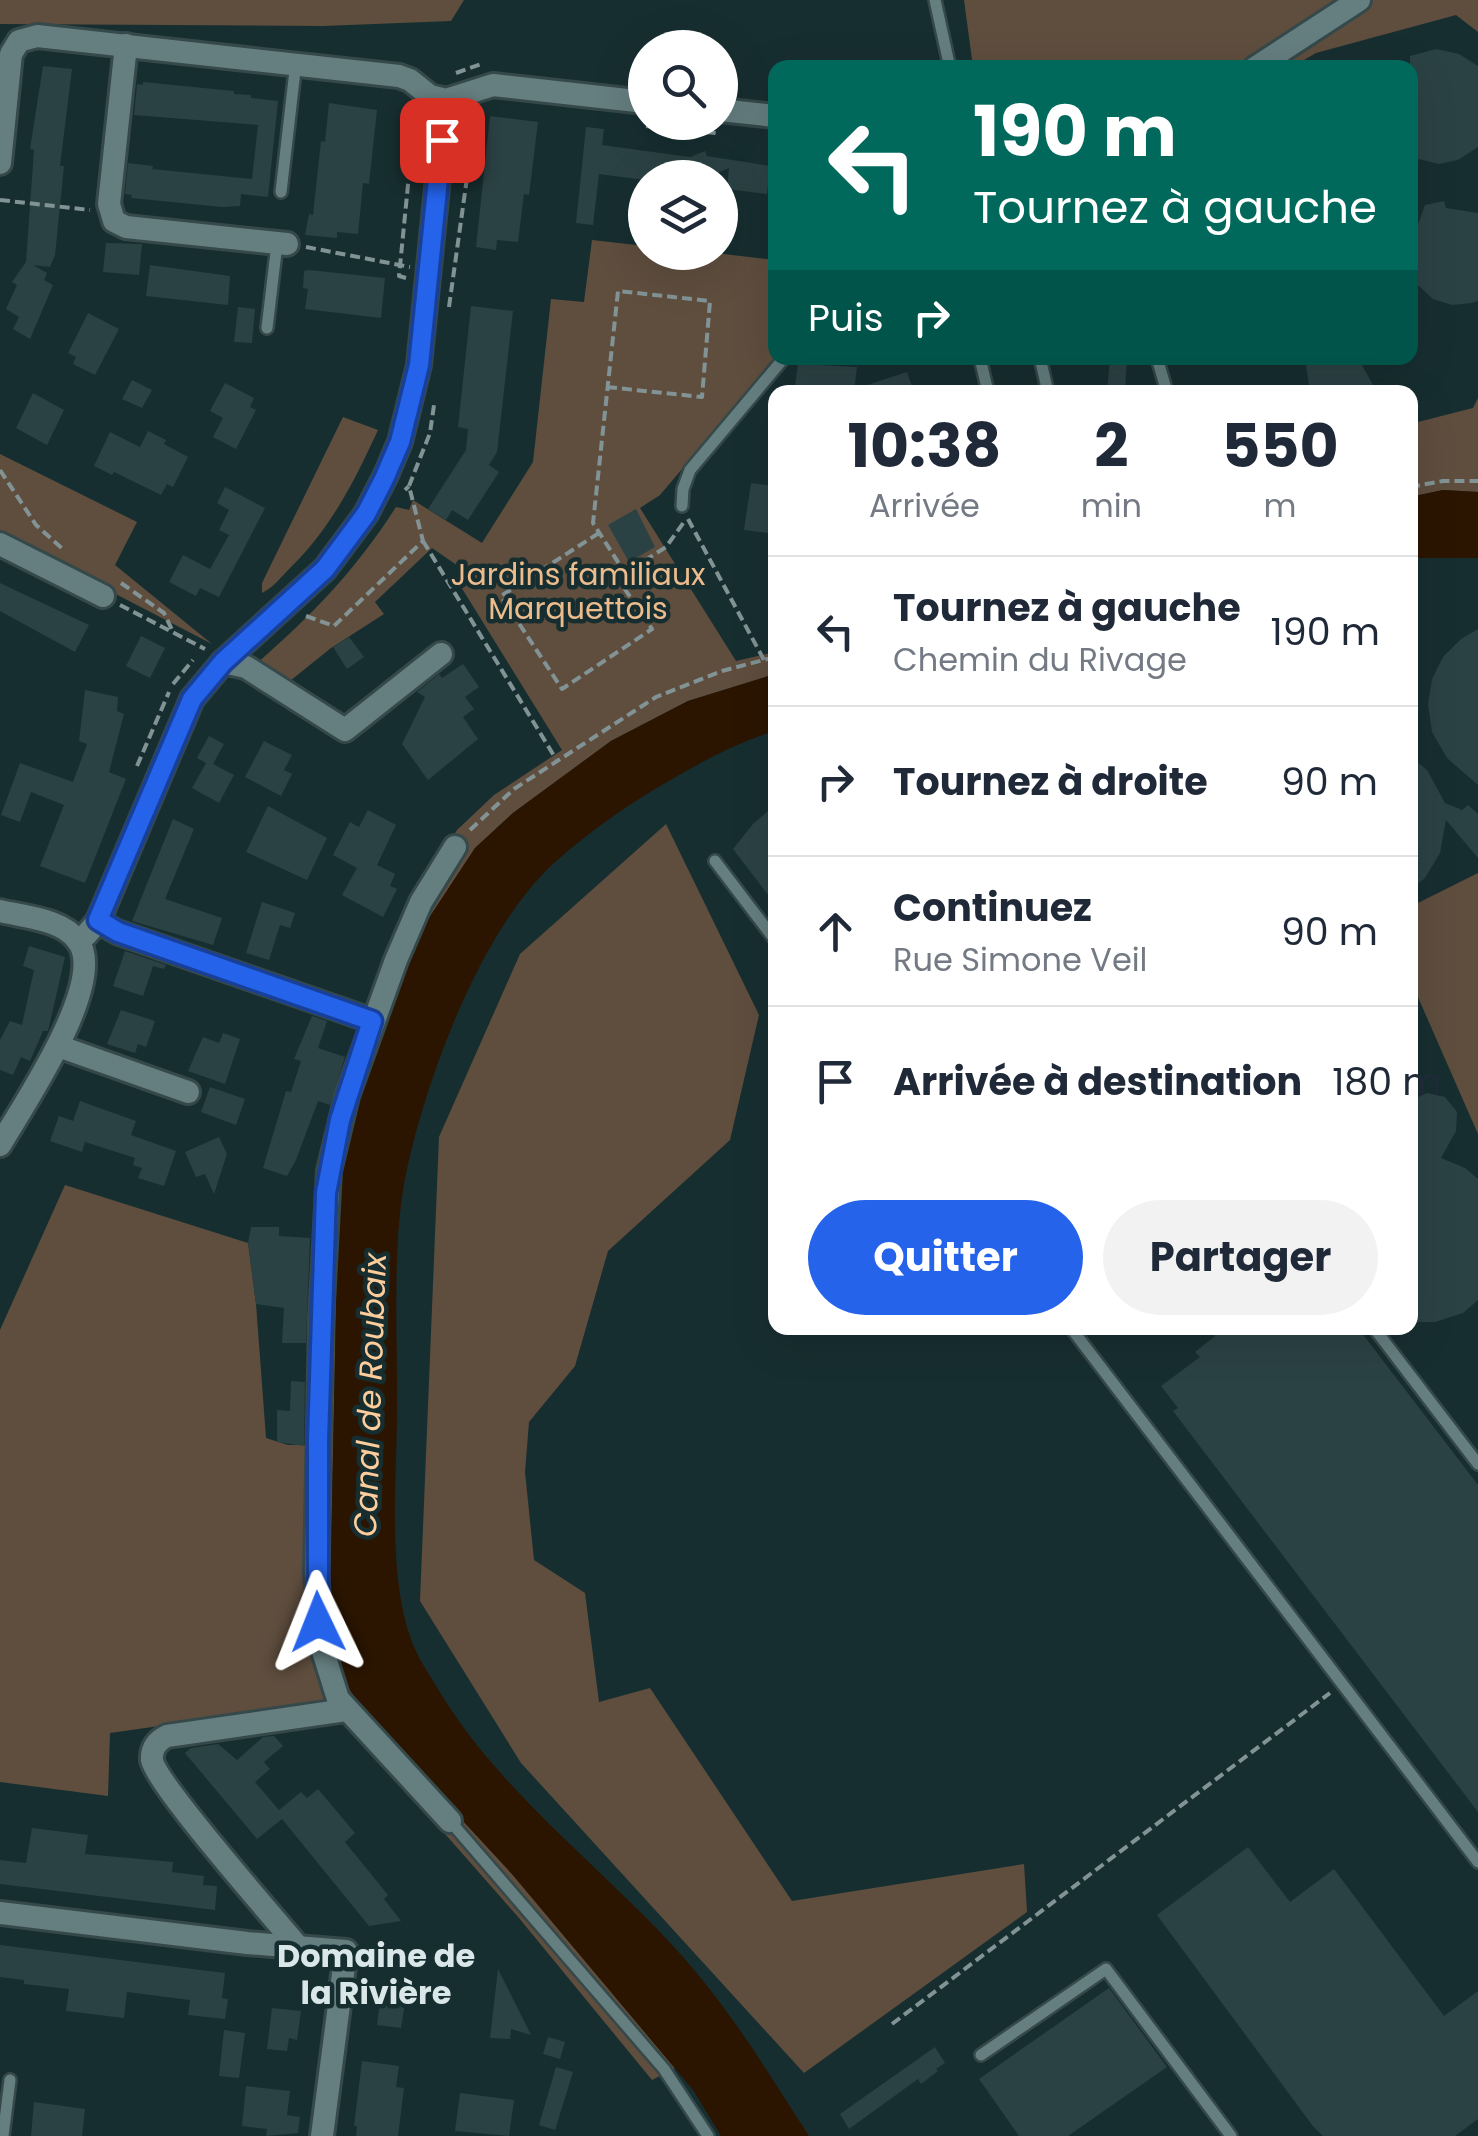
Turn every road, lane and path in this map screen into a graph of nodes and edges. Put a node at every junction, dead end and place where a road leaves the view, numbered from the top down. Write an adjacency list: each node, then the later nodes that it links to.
1 (934, 0): 5 (lane)
2 (1358, 0): 6 (street)
3 (10, 41): 4 (street); 12 (street)
4 (126, 45): 7 (street); 15 (street)
5 (948, 60)
6 (1267, 60)
7 (296, 62): 8 (street); 13 (lane)
8 (438, 98): 9 (street); 17 (path); 18 (street)
9 (628, 100)
10 (738, 112): 11 (street)
11 (768, 115)
12 (0, 163)
13 (282, 192)
14 (0, 200): 15 (path)
15 (110, 212): 16 (street)
16 (282, 244): 17 (path); 20 (lane)
17 (400, 265): 18 (path); 18 (path)
18 (418, 274): 19 (path); 36 (street)
19 (454, 274)
20 (267, 328)
21 (778, 365): 27 (lane)
22 (607, 387): 22 (path); 28 (path)
23 (0, 470): 31 (path)
24 (1478, 482): 25 (path)
25 (1418, 486)
26 (401, 495): 29 (path)
27 (682, 506)
28 (599, 533): 32 (path); 32 (path)
29 (423, 542): 34 (path); 40 (path)
30 (0, 544): 33 (street)
31 (71, 554)
32 (625, 574): 39 (path)
33 (111, 589): 35 (path); 35 (path)
34 (317, 605)
35 (173, 632): 36 (path)
36 (214, 652): 37 (street); 44 (street)
37 (441, 654)
38 (768, 659): 39 (path)
39 (764, 660): 40 (path)
40 (556, 759): 41 (path)
41 (455, 847): 47 (street)
42 (715, 861): 45 (lane)
43 (0, 911): 46 (street)
44 (98, 920): 46 (street); 47 (street)
45 (768, 931)
46 (77, 940): 48 (street)
47 (372, 1021): 55 (street)
48 (58, 1046): 49 (street); 50 (street)
49 (188, 1092)
50 (0, 1144)
51 (1079, 1335): 54 (lane)
52 (1379, 1335): 53 (lane)
53 (1478, 1464)
54 (1342, 1684): 57 (lane); 60 (path)
55 (346, 1710): 56 (street); 59 (street)
56 (450, 1822): 65 (lane)
57 (1478, 1862)
58 (0, 1913): 59 (street)
59 (300, 1948): 64 (street)
60 (892, 2024)
61 (980, 2054): 66 (lane)
62 (10, 2080): 63 (lane)
63 (3, 2136)
64 (322, 2136)
65 (708, 2136)
66 (1231, 2136)

